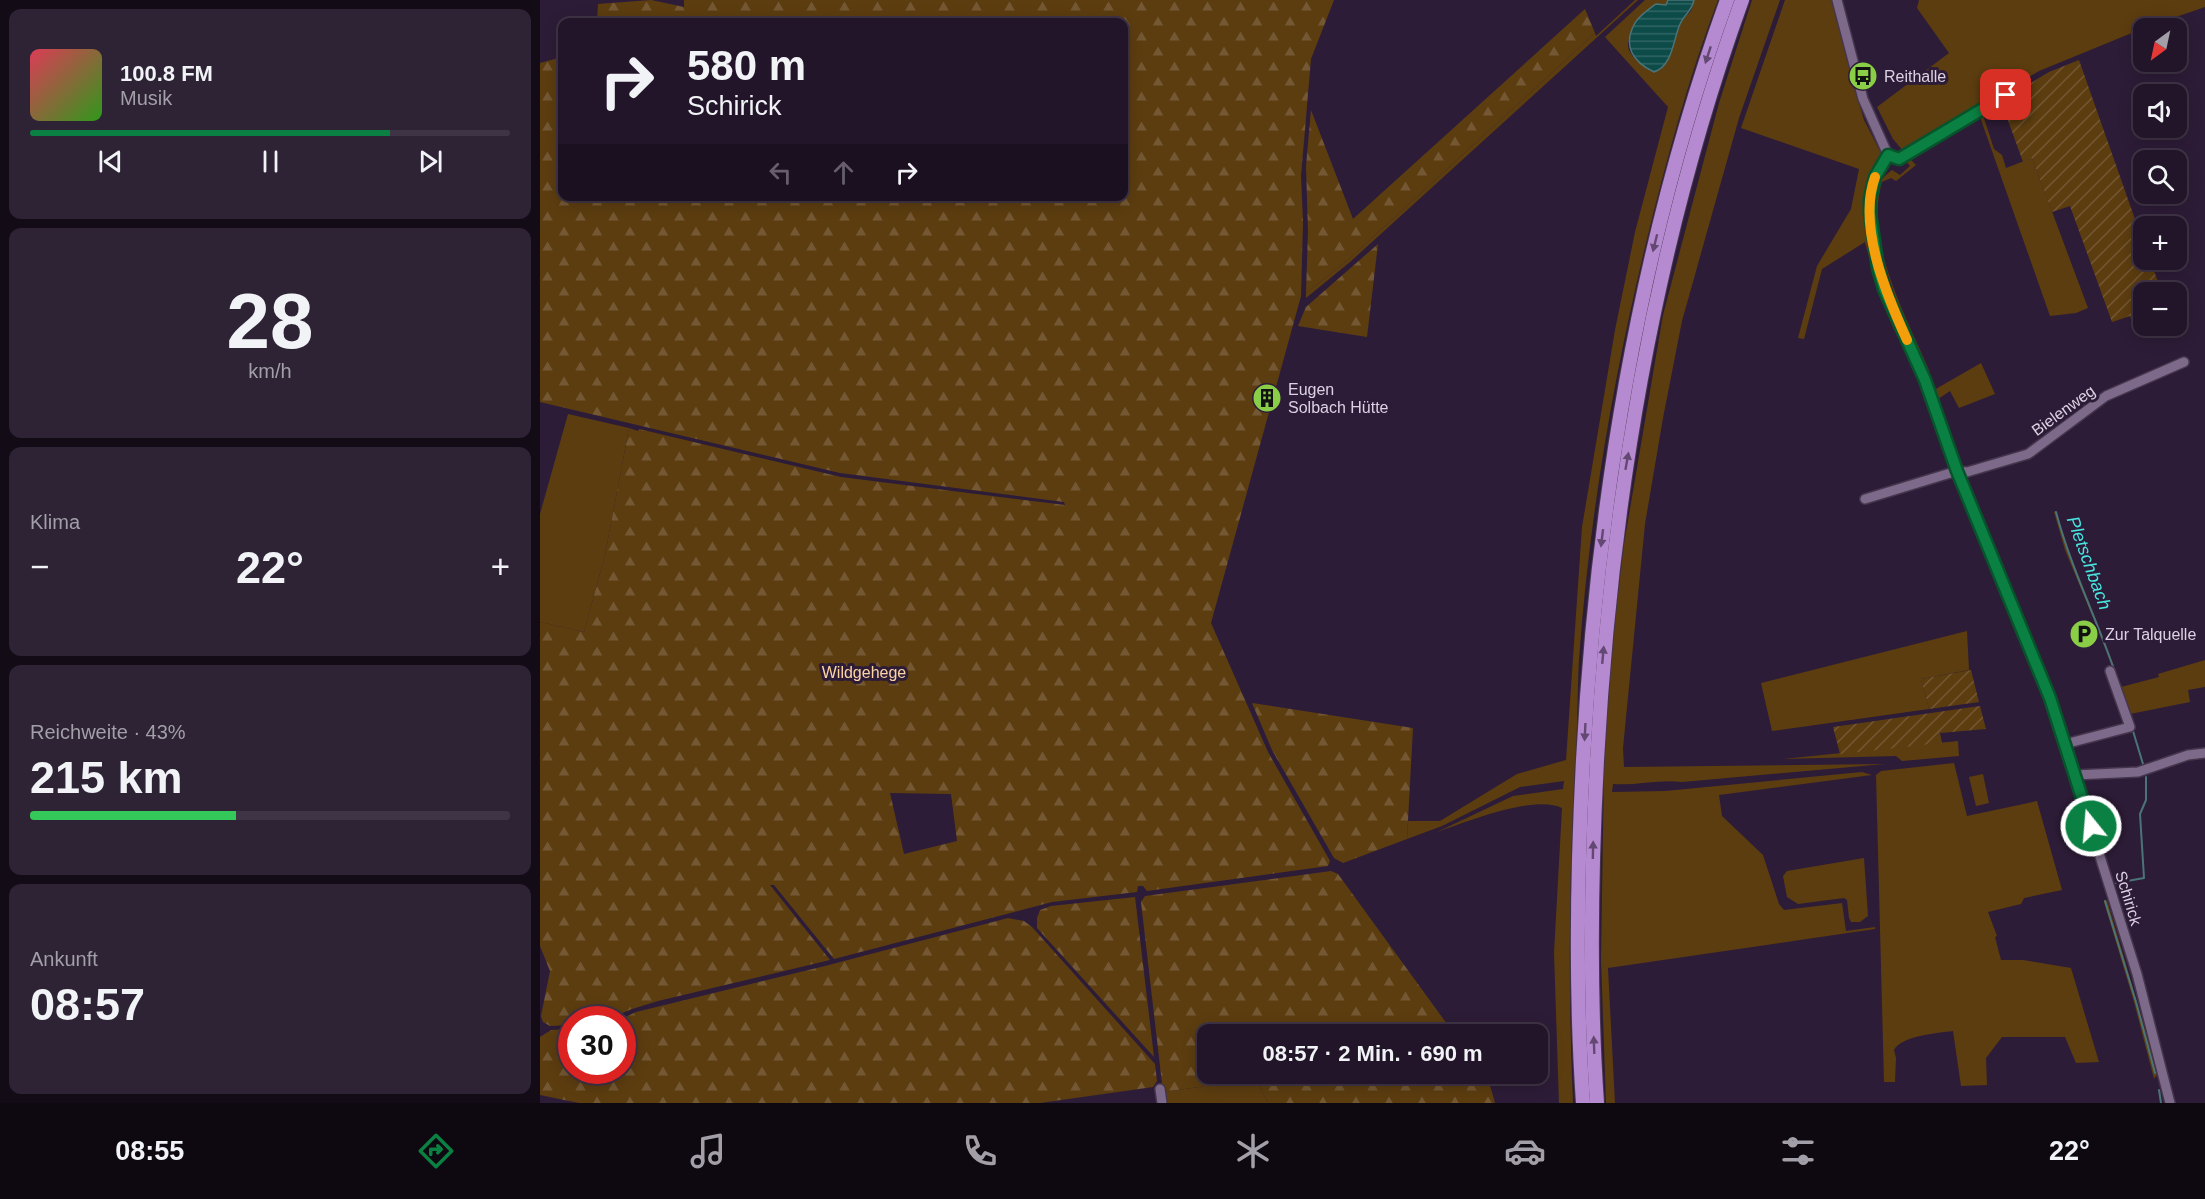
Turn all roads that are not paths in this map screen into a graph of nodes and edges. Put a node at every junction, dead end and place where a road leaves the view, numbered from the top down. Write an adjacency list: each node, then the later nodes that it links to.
1 (1727, 0): 15 (highway, one-way to 15)
2 (1742, 0): 16 (highway, one-way to 2)
3 (1837, 0): 5 (street)
4 (2006, 95): 5 (street)
5 (1888, 155): 7 (street, Schirick)
6 (2184, 362): 7 (street, Bielenweg)
7 (1957, 471): 8 (street); 10 (street, Schirick)
8 (1865, 499)
9 (2110, 672): 10 (street)
10 (2065, 744): 12 (street, Schirick)
11 (2205, 753): 12 (street)
12 (2075, 775): 17 (street, Schirick)
13 (1160, 1089): 14 (street)
14 (1162, 1103)
15 (1583, 1103)
16 (1597, 1103)
17 (2170, 1103)

